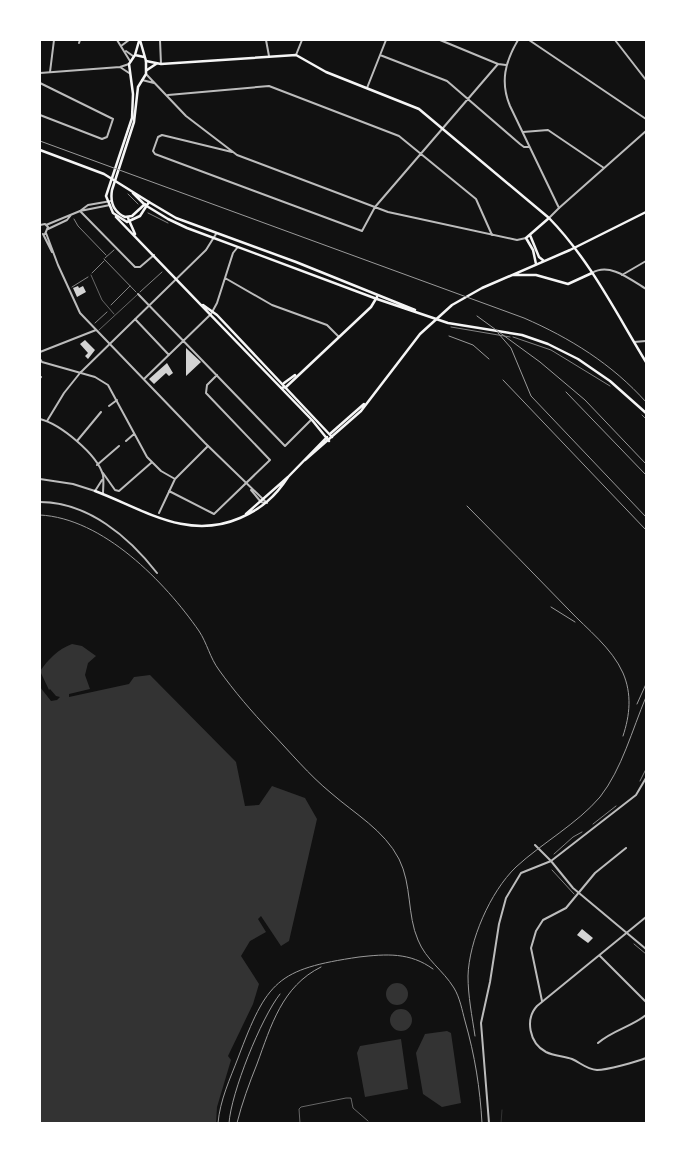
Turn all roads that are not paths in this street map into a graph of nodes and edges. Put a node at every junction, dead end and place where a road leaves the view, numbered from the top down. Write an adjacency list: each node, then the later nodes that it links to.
1 (54, 40): 26 (street)
2 (117, 40): 13 (street)
3 (129, 40): 13 (street)
4 (139, 40): 15 (main road); 19 (main road)
5 (160, 40): 22 (street)
6 (266, 40): 18 (street)
7 (302, 40): 16 (street)
8 (386, 40): 17 (street)
9 (440, 40): 23 (street)
10 (518, 40): 24 (street)
11 (529, 40): 39 (street)
12 (615, 40): 31 (street)
13 (121, 46): 14 (street)
14 (124, 50): 15 (street); 21 (street)
15 (134, 55): 19 (main road); 21 (main road)
16 (296, 55): 18 (main road); 35 (main road)
17 (380, 55): 35 (street); 37 (street)
18 (269, 56): 22 (main road)
19 (144, 57): 20 (main road)
20 (146, 61): 22 (main road); 27 (main road)
21 (130, 62): 25 (street); 29 (main road)
22 (159, 64): 27 (main road)
23 (498, 64): 24 (street); 37 (street)
24 (506, 65): 42 (street)
25 (120, 67): 26 (street); 29 (street)
26 (50, 72): 28 (street)
27 (146, 72): 32 (main road); 34 (street)
28 (40, 73)
29 (129, 73): 30 (main road)
30 (130, 77): 32 (main road); 50 (main road)
31 (646, 80)
32 (142, 81): 34 (street); 50 (main road)
33 (40, 83): 38 (street)
34 (158, 85): 36 (street)
35 (367, 88): 40 (main road)
36 (168, 95): 45 (street); 46 (street)
37 (467, 100): 40 (street); 43 (street)
38 (40, 116)
39 (646, 119)
40 (443, 129): 46 (street); 59 (main road)
41 (646, 130): 47 (street)
42 (522, 132): 43 (street); 47 (street)
43 (529, 147): 53 (street)
44 (40, 150): 48 (main road)
45 (232, 152): 52 (street); 52 (street)
46 (422, 154): 52 (street); 68 (street)
47 (604, 168): 53 (street)
48 (130, 190): 49 (main road); 51 (main road)
49 (149, 202): 51 (main road); 67 (main road)
50 (109, 203): 54 (street); 57 (main road); 58 (main road)
51 (146, 206): 58 (main road); 61 (main road); 71 (main road)
52 (376, 207): 68 (street)
53 (559, 208): 59 (street)
54 (80, 211): 56 (street); 74 (street)
55 (646, 212): 75 (main road)
56 (71, 215): 63 (street); 64 (street)
57 (116, 217): 61 (main road); 65 (main road)
58 (127, 217): 61 (main road)
59 (549, 218): 69 (main road); 78 (main road)
60 (40, 220): 62 (street)
61 (128, 222): 65 (main road); 70 (main road)
62 (41, 224): 63 (street)
63 (46, 225): 64 (street)
64 (48, 229): 66 (street)
65 (129, 230): 70 (main road)
66 (43, 234): 93 (street)
67 (216, 234): 71 (street); 86 (main road)
68 (492, 235): 72 (street)
69 (530, 235): 72 (main road); 75 (main road)
70 (135, 236): 74 (main road)
71 (214, 238): 73 (main road); 83 (street)
72 (526, 238): 77 (main road)
73 (238, 246): 82 (street); 87 (main road)
74 (154, 255): 83 (main road)
75 (544, 261): 77 (main road)
76 (646, 262): 80 (street)
77 (536, 264): 81 (main road)
78 (592, 273): 80 (street); 81 (main road); 97 (main road)
79 (91, 275): 91 (lane)
80 (622, 275): 84 (street)
81 (508, 276): 109 (main road)
82 (225, 278): 89 (street); 94 (street)
83 (176, 279): 88 (street); 89 (main road)
84 (646, 289)
85 (139, 293): 88 (street); 91 (lane)
86 (378, 295): 87 (main road); 90 (main road)
87 (377, 299): 90 (main road); 94 (main road)
88 (149, 305): 92 (street); 95 (street)
89 (212, 312): 95 (street); 106 (main road); 107 (main road)
90 (418, 312): 112 (main road)
91 (115, 315): 93 (lane)
92 (135, 319): 98 (street); 100 (street)
93 (97, 330): 98 (street); 99 (street)
94 (338, 337): 106 (main road)
95 (184, 340): 100 (street); 104 (street)
96 (646, 341): 97 (street)
97 (634, 342): 102 (main road)
98 (110, 344): 103 (street); 105 (street)
99 (40, 352)
100 (169, 355): 105 (street)
101 (40, 359): 103 (street)
102 (646, 362)
103 (80, 373): 108 (street); 115 (street)
104 (217, 375): 114 (street); 133 (street)
105 (144, 379): 124 (street)
106 (285, 385): 107 (main road); 116 (main road)
107 (281, 388): 114 (main road)
108 (117, 400): 110 (street); 117 (street)
109 (368, 402): 116 (main road); 119 (main road)
110 (109, 406)
111 (101, 412): 120 (street)
112 (646, 413)
113 (40, 419): 115 (street)
114 (312, 420): 118 (main road)
115 (48, 421): 120 (street)
116 (330, 433): 118 (main road); 119 (main road)
117 (134, 434): 121 (street); 126 (street)
118 (327, 437): 122 (main road); 125 (main road)
119 (332, 437): 122 (main road)
120 (77, 441): 127 (street)
121 (126, 441)
122 (329, 441): 125 (main road)
123 (120, 446): 127 (street)
124 (208, 446): 132 (street); 133 (street)
125 (305, 460): 129 (main road)
126 (151, 463): 128 (street); 132 (street)
127 (97, 464): 128 (street)
128 (102, 472): 130 (street)
129 (288, 477): 138 (main road); 141 (main road)
130 (103, 478): 135 (street); 137 (street)
131 (40, 479): 135 (street)
132 (175, 479): 136 (street)
133 (246, 484): 134 (street); 136 (street)
134 (250, 488): 138 (street); 140 (street)
135 (95, 491): 137 (main road)
136 (169, 491): 142 (street)
137 (103, 494): 143 (main road)
138 (264, 499): 140 (main road); 141 (street)
139 (40, 502): 144 (street)
140 (261, 502): 141 (street); 143 (main road)
141 (268, 503): 143 (main road)
142 (158, 513)
143 (241, 518)
144 (157, 572)
145 (646, 778): 148 (street)
146 (535, 845): 148 (street)
147 (626, 848): 149 (street)
148 (551, 861): 149 (street); 163 (street)
149 (578, 892): 151 (street); 154 (street)
150 (646, 918): 151 (street)
151 (628, 932): 152 (street); 153 (street)
152 (646, 949)
153 (600, 956): 155 (street); 157 (street)
154 (542, 996): 155 (street); 156 (street)
155 (547, 997): 156 (street)
156 (542, 1001): 160 (street)
157 (646, 1002)
158 (646, 1015): 159 (street)
159 (598, 1042)
160 (646, 1058)
161 (368, 1121): 162 (lane)
162 (300, 1123)
163 (489, 1123)

